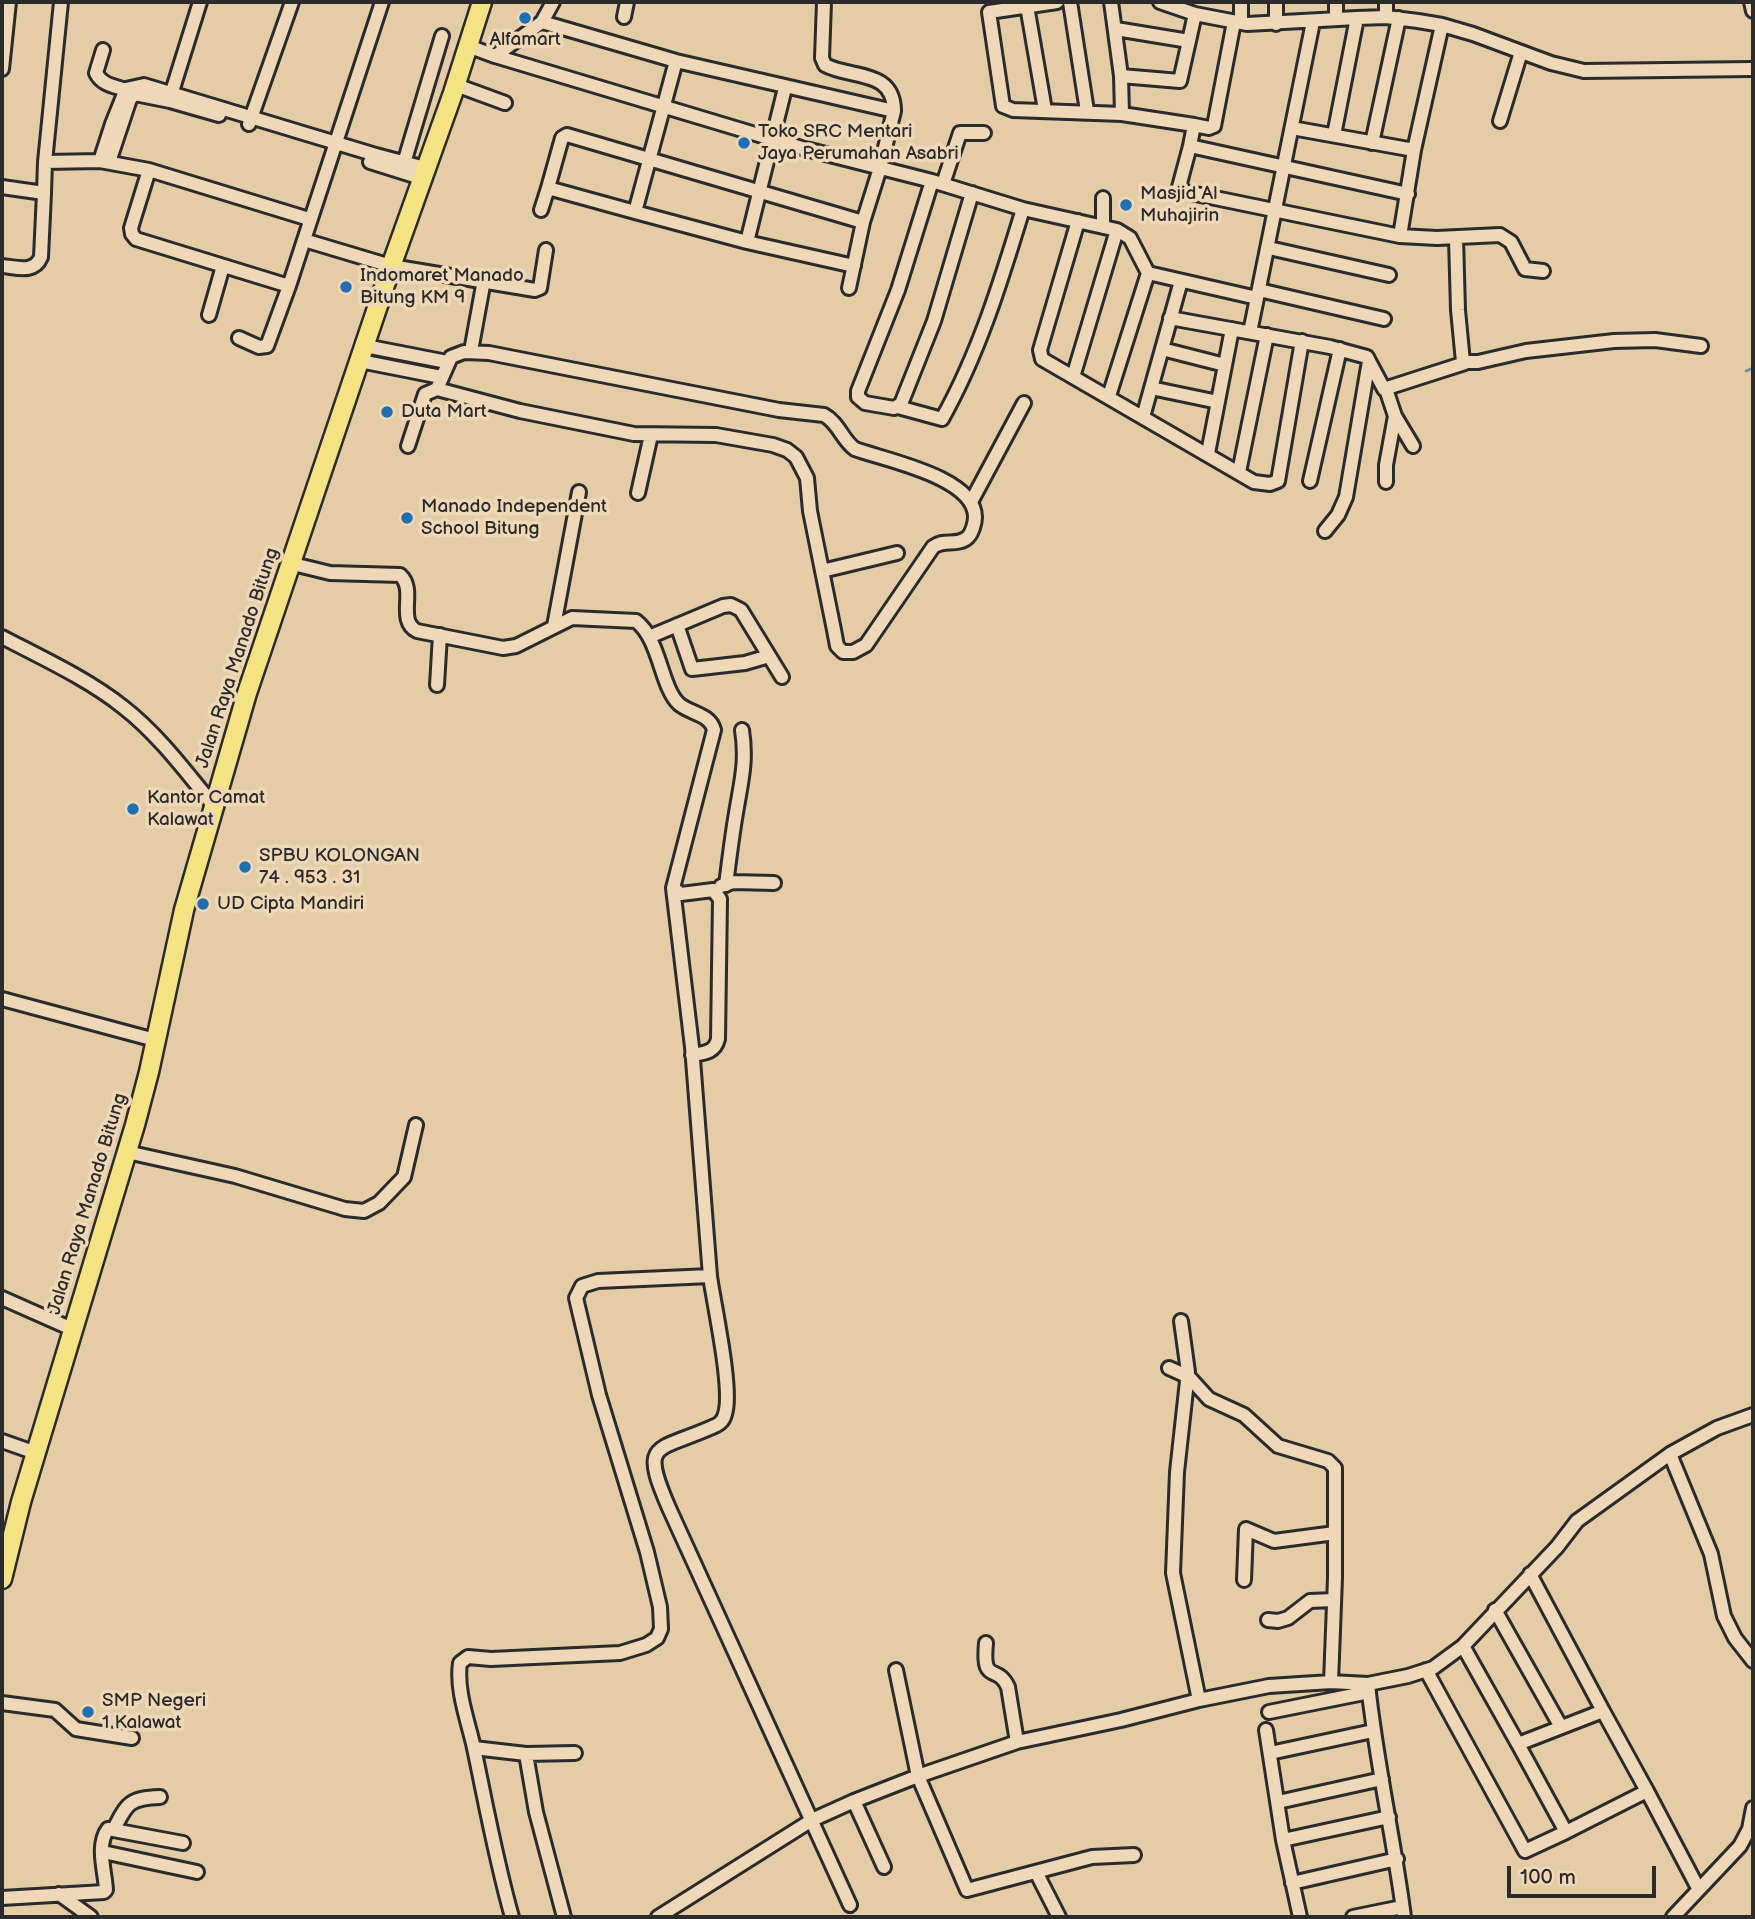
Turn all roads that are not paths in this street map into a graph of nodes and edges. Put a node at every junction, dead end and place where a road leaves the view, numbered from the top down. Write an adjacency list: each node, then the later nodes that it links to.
1 (9, 2): 40 (street)
2 (61, 2): 66 (street)
3 (200, 2): 46 (street)
4 (292, 2): 53 (street)
5 (382, 2): 61 (street)
6 (482, 2): 35 (highway, Jalan Raya Manado Bitung)
7 (552, 2): 27 (street)
8 (627, 2): 23 (street)
9 (824, 2): 50 (street)
10 (1057, 2): 19 (street)
11 (1070, 2): 51 (street)
12 (1111, 2): 32 (street)
13 (1160, 2): 22 (street)
14 (1241, 2): 29 (street)
15 (1276, 2): 30 (street)
16 (1336, 2): 26 (street)
17 (1386, 2): 25 (street)
18 (1751, 2): 21 (street)
19 (1027, 6): 20 (street); 49 (street)
20 (988, 7): 49 (street)
21 (1753, 11)
22 (1195, 14): 29 (street); 34 (street)
23 (624, 17)
24 (1357, 18): 25 (street); 26 (street); 58 (street)
25 (1393, 18): 31 (street); 60 (street)
26 (1336, 19): 28 (street)
27 (542, 22): 38 (street); 39 (street)
28 (1313, 22): 30 (street); 56 (street)
29 (1238, 23): 30 (street); 55 (street)
30 (1276, 24)
31 (1442, 25): 37 (street); 63 (street)
32 (1116, 29): 34 (street); 42 (street)
33 (442, 36): 67 (street)
34 (1189, 41): 42 (street)
35 (468, 46): 38 (street); 43 (highway, Jalan Raya Manado Bitung)
36 (103, 50): 45 (street)
37 (1521, 52): 41 (street); 54 (street)
38 (495, 56): 48 (street)
39 (676, 61): 44 (street); 48 (street)
40 (2, 69)
41 (1753, 69)
42 (1121, 76): 52 (street)
43 (456, 85): 47 (street); 71 (highway, Jalan Raya Manado Bitung)
44 (785, 88): 50 (street); 59 (street)
45 (131, 91): 46 (street); 65 (street)
46 (171, 96): 53 (street)
47 (505, 103)
48 (663, 107): 59 (street); 64 (street)
49 (1045, 110): 51 (street)
50 (894, 111): 68 (street)
51 (1087, 111): 52 (street)
52 (1122, 114): 55 (street)
53 (250, 120): 61 (street)
54 (1500, 121)
55 (1194, 125): 62 (street)
56 (1292, 128): 58 (street); 69 (street)
57 (984, 133): 72 (street)
58 (1334, 135): 60 (street)
59 (774, 139): 68 (street); 75 (street)
60 (1373, 143): 63 (street)
61 (334, 146): 67 (street); 71 (street); 84 (street)
62 (1190, 146): 69 (street); 81 (street)
63 (1413, 150): 78 (street)
64 (649, 158): 74 (street); 75 (street); 83 (street)
65 (104, 161): 66 (street); 70 (street)
66 (46, 162): 76 (street)
67 (404, 163): 71 (street)
68 (880, 168): 72 (street); 86 (street)
69 (1284, 169): 78 (street); 81 (street)
70 (149, 170): 84 (street); 96 (street)
71 (423, 173): 97 (highway, Jalan Raya Manado Bitung)
72 (937, 183): 77 (street); 131 (street)
73 (2, 187): 76 (street)
74 (548, 188): 82 (street); 83 (street)
75 (760, 192): 86 (street); 92 (street)
76 (44, 193): 95 (street)
77 (972, 193): 80 (street); 131 (street)
78 (1408, 194): 89 (street)
79 (1103, 198): 87 (street)
80 (1023, 209): 85 (street); 131 (street)
81 (1276, 209): 89 (street); 93 (street)
82 (541, 210)
83 (635, 212): 92 (street)
84 (309, 219): 91 (street)
85 (1078, 221): 87 (street); 124 (street)
86 (863, 222): 98 (street)
87 (1103, 227): 88 (street)
88 (1117, 230): 100 (street); 124 (street)
89 (1401, 236): 90 (street)
90 (1456, 238): 99 (street); 122 (street)
91 (304, 240): 97 (street); 104 (street)
92 (747, 242): 98 (street)
93 (1269, 248): 101 (street); 106 (street)
94 (546, 250): 102 (street)
95 (2, 266)
96 (223, 266): 104 (street); 107 (street)
97 (391, 266): 102 (street); 119 (highway, Jalan Raya Manado Bitung)
98 (854, 266): 105 (street)
99 (1543, 271)
100 (1148, 273): 103 (street); 128 (street)
101 (1389, 275)
102 (484, 281): 118 (street)
103 (1181, 281): 106 (street); 108 (street)
104 (289, 286): 113 (street)
105 (849, 288)
106 (1258, 294): 109 (street); 111 (street)
107 (209, 315)
108 (1170, 318): 110 (street); 116 (street)
109 (1384, 318)
110 (1233, 329): 111 (street); 123 (street)
111 (1250, 332): 112 (street)
112 (1267, 335): 114 (street); 138 (street)
113 (239, 338)
114 (1302, 341): 117 (street); 138 (street)
115 (1701, 346): 122 (street)
116 (1162, 349): 123 (street); 126 (street)
117 (1340, 349): 120 (street); 139 (street)
118 (471, 351): 121 (street); 143 (street)
119 (363, 353): 121 (street); 125 (street); 146 (highway, Jalan Raya Manado Bitung)
120 (1369, 361): 127 (street); 144 (street)
121 (447, 362): 125 (street)
122 (1465, 363): 127 (street)
123 (1225, 365): 129 (street)
124 (1073, 377): 128 (street)
125 (439, 383): 134 (street); 135 (street)
126 (1151, 388): 129 (street); 133 (street)
127 (1386, 389): 132 (street)
128 (1109, 396): 133 (street)
129 (1218, 402): 137 (street)
130 (1024, 403): 143 (street)
131 (898, 407)
132 (1395, 416): 136 (street); 140 (street)
133 (1143, 417): 137 (street)
134 (651, 435): 142 (street); 147 (street)
135 (408, 446)
136 (1413, 446)
137 (1208, 453): 138 (street)
138 (1239, 472)
139 (1310, 481)
140 (1386, 482)
141 (579, 492): 149 (street)
142 (638, 493)
143 (971, 502): 147 (street)
144 (1325, 531)
145 (897, 553): 147 (street)
146 (289, 563): 150 (street); 157 (highway, Jalan Raya Manado Bitung)
147 (822, 571)
148 (677, 625): 151 (street); 153 (street); 153 (street)
149 (554, 626): 150 (street); 151 (street)
150 (440, 635): 155 (street)
151 (649, 637): 160 (street)
152 (2, 638): 157 (street)
153 (769, 656): 154 (street)
154 (782, 677)
155 (437, 685)
156 (742, 730): 159 (street)
157 (214, 806): 163 (highway, Jalan Raya Manado Bitung)
158 (774, 883): 159 (street)
159 (726, 885): 161 (street)
160 (673, 888): 161 (street); 164 (street)
161 (710, 889): 164 (street)
162 (2, 999): 163 (street)
163 (155, 1040): 166 (highway, Jalan Raya Manado Bitung)
164 (692, 1055): 167 (street)
165 (416, 1125): 166 (street)
166 (127, 1152): 170 (highway, Jalan Raya Manado Bitung)
167 (710, 1276): 201 (street); 213 (street)
168 (2, 1298): 170 (street)
169 (1181, 1321): 172 (street)
170 (72, 1329): 175 (highway, Jalan Raya Manado Bitung)
171 (1169, 1368): 172 (street)
172 (1188, 1376): 177 (street); 191 (street)
173 (1753, 1415): 176 (street)
174 (2, 1441): 175 (street)
175 (36, 1453): 179 (highway, Jalan Raya Manado Bitung)
176 (1670, 1454): 178 (street); 186 (street)
177 (1335, 1533): 180 (street); 181 (street)
178 (1530, 1574): 182 (street); 193 (street)
179 (2, 1579)
180 (1244, 1580)
181 (1333, 1600): 183 (street); 189 (street)
182 (1495, 1610): 185 (street); 195 (street)
183 (1268, 1620)
184 (986, 1643): 199 (street)
185 (1463, 1646): 188 (street); 200 (street)
186 (1753, 1661)
187 (896, 1670): 205 (street)
188 (1426, 1670): 190 (street); 215 (street)
189 (1331, 1682): 190 (street); 191 (street)
190 (1368, 1688): 194 (street); 197 (street)
191 (1199, 1700): 199 (street)
192 (2, 1703): 198 (street)
193 (1603, 1710): 195 (street); 207 (street)
194 (1269, 1712)
195 (1561, 1727): 200 (street)
196 (1266, 1730): 204 (street)
197 (1373, 1731): 204 (street); 206 (street)
198 (132, 1738)
199 (1017, 1742): 205 (street)
200 (1518, 1744): 215 (street)
201 (474, 1748): 203 (street); 231 (street)
202 (575, 1753): 203 (street)
203 (526, 1754): 232 (street)
204 (1270, 1754): 210 (street)
205 (918, 1776): 209 (street); 223 (street)
206 (1382, 1779): 210 (street); 212 (street)
207 (1647, 1791): 215 (street); 225 (street)
208 (160, 1797): 214 (street)
209 (853, 1801): 213 (street); 221 (street)
210 (1278, 1802): 216 (street)
211 (1753, 1808): 225 (street)
212 (1389, 1817): 216 (street); 220 (street)
213 (812, 1820): 228 (street); 233 (street)
214 (114, 1829): 217 (street); 218 (street)
215 (1566, 1832)
216 (1283, 1840): 224 (street)
217 (183, 1843)
218 (103, 1852): 222 (street); 226 (street)
219 (1134, 1855): 223 (street)
220 (1397, 1859): 224 (street); 229 (street)
221 (884, 1867)
222 (197, 1872)
223 (1035, 1872): 234 (street)
224 (1292, 1883): 235 (street)
225 (1698, 1888): 237 (street)
226 (60, 1894): 227 (street); 230 (street)
227 (2, 1898)
228 (850, 1905)
229 (1403, 1912): 236 (street)
230 (91, 1917)
231 (512, 1917)
232 (564, 1917)
233 (658, 1917)
234 (1059, 1917)
235 (1300, 1917)
236 (1353, 1917)
237 (1673, 1917)

